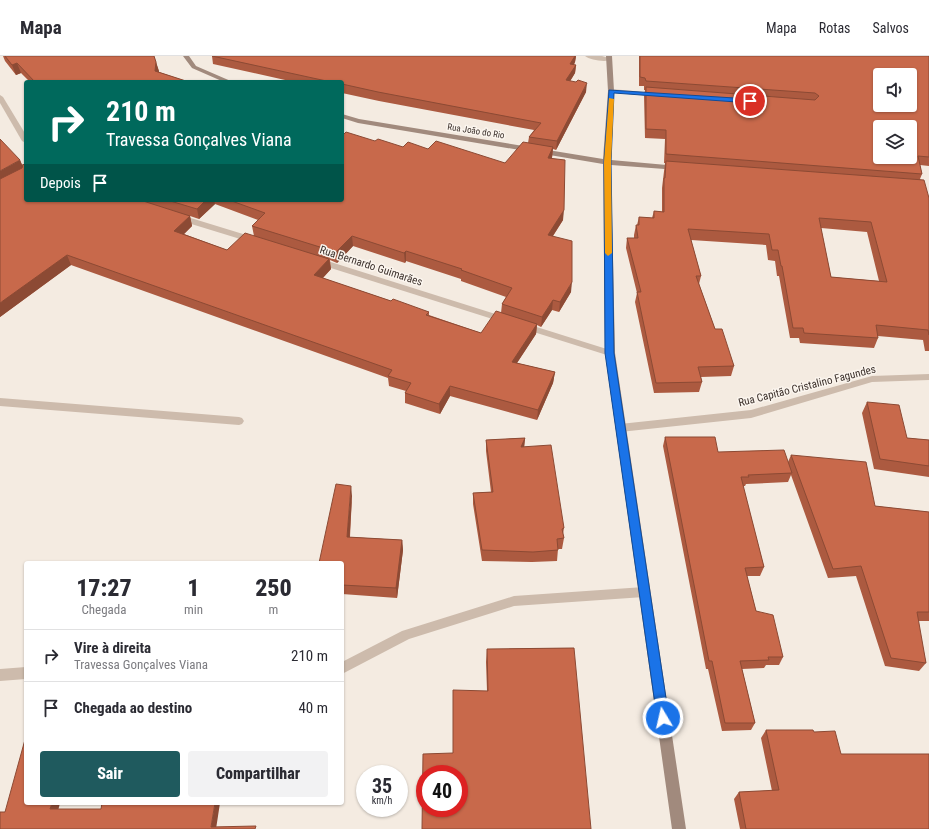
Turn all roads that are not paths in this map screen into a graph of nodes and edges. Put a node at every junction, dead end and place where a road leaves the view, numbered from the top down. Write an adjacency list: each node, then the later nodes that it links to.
1 (186, 56): 4 (street)
2 (588, 56): 3 (street)
3 (609, 58): 5 (street)
4 (225, 80)
5 (611, 91): 6 (street); 10 (street)
6 (665, 95)
7 (0, 97): 9 (street)
8 (344, 117): 10 (street, Rua João do Rio)
9 (24, 138)
10 (607, 162): 11 (street, Rua João do Rio); 15 (street)
11 (686, 168)
12 (170, 214): 13 (street)
13 (261, 243)
14 (307, 257): 15 (street, Rua Bernardo Guimarães)
15 (610, 353): 19 (street)
16 (929, 377): 19 (street, Rua Capitão Cristalino Fagundes)
17 (0, 402): 18 (street)
18 (239, 421)
19 (620, 428): 20 (street)
20 (644, 592): 21 (street); 24 (street)
21 (344, 667)
22 (24, 673): 23 (street)
23 (0, 675)
24 (679, 829)

